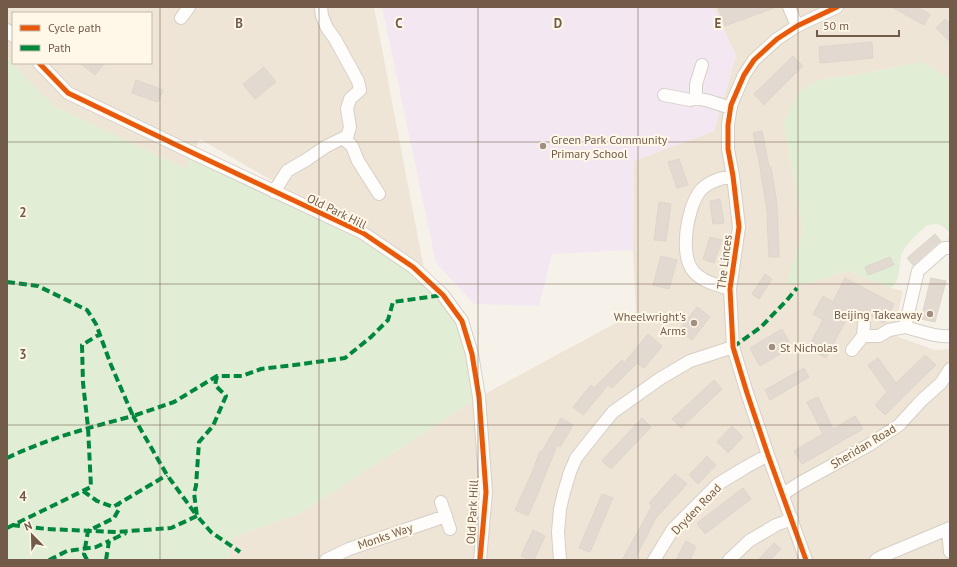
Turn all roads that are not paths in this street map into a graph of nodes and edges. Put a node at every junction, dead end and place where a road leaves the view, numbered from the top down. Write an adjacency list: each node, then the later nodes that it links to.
1 (189, 7): 5 (street)
2 (321, 7): 12 (street)
3 (789, 7): 6 (street)
4 (837, 7): 6 (street, The Linces)
5 (181, 18)
6 (797, 26): 11 (street, The Linces)
7 (40, 64): 14 (street, Old Park Hill)
8 (702, 65): 10 (street)
9 (664, 95): 10 (street)
10 (696, 98): 11 (street)
11 (731, 108): 13 (street, The Linces)
12 (346, 141): 14 (street); 15 (street)
13 (733, 176): 17 (street, The Linces); 17 (street)
14 (274, 192): 34 (street, Old Park Hill)
15 (379, 194)
16 (950, 248): 19 (street)
17 (730, 289): 22 (street, The Linces)
18 (864, 324): 20 (street)
19 (905, 327): 20 (street); 21 (street)
20 (863, 336): 23 (street)
21 (950, 336)
22 (733, 347): 25 (street, The Linces); 35 (street)
23 (852, 350)
24 (950, 369): 26 (street, Sheridan Road)
25 (768, 455): 26 (street, The Linces); 36 (street, Dryden Road)
26 (783, 494): 29 (street, The Linces)
27 (441, 502): 28 (street)
28 (446, 516): 31 (street); 33 (street, Monks Way)
29 (792, 519): 37 (street); 38 (street, The Linces)
30 (949, 528): 32 (street); 39 (street)
31 (450, 529)
32 (950, 552)
33 (326, 560)
34 (480, 560)
35 (560, 560)
36 (654, 560)
37 (729, 560)
38 (806, 560)
39 (876, 560)

